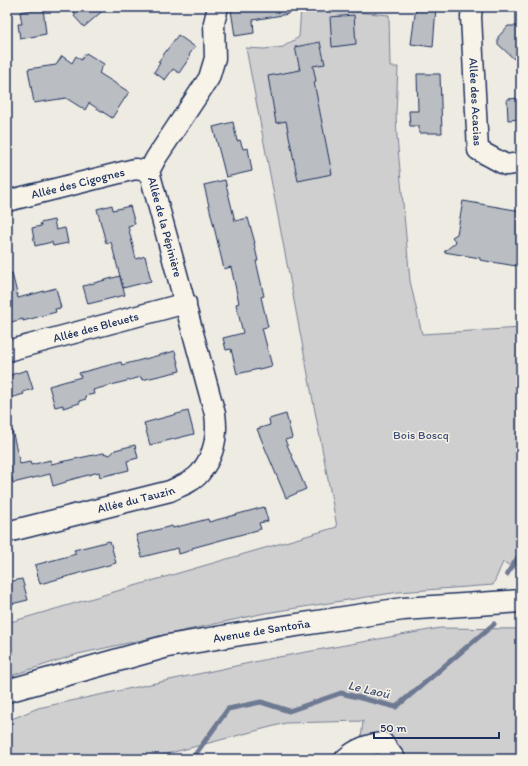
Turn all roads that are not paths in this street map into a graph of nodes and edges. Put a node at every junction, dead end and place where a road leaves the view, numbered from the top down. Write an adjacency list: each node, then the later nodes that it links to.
1 (218, 7): 4 (street, Allée de la Pépinière)
2 (472, 7): 3 (street, Allée des Acacias)
3 (521, 163)
4 (150, 171): 5 (street, Allée des Cigognes); 6 (street, Allée de la Pépinière)
5 (7, 201)
6 (186, 303): 7 (street, Allée des Bleuets); 8 (street, Allée de la Pépinière)
7 (7, 350)
8 (215, 414): 9 (street, Allée du Tauzin)
9 (7, 532)
10 (521, 600): 11 (main road, Avenue de Santoña)
11 (7, 691)
12 (345, 759): 13 (street)
13 (395, 759)

